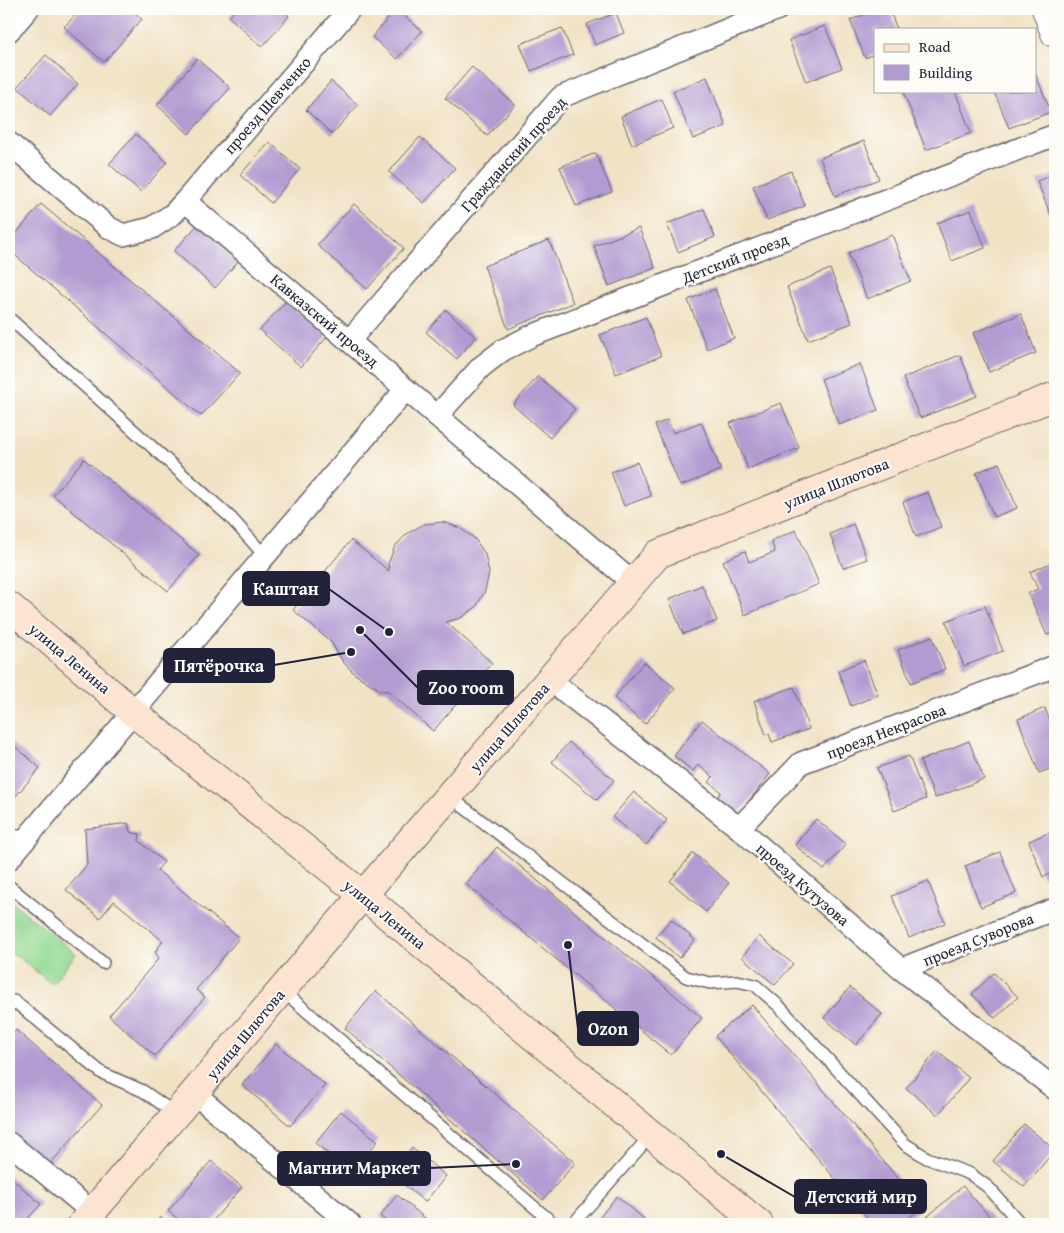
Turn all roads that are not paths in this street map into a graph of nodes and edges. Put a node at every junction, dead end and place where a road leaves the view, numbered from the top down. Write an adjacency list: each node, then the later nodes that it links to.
1 (28, 9): 5 (street)
2 (350, 9): 9 (street, проезд Шевченко)
3 (778, 9): 11 (street, Гражданский проезд)
4 (1046, 9): 6 (street)
5 (9, 31)
6 (1055, 33)
7 (1055, 135): 14 (street, Детский проезд)
8 (9, 143): 9 (street)
9 (185, 200): 11 (street, Кавказский проезд)
10 (9, 318): 15 (lane)
11 (349, 341): 12 (street, Кавказский проезд)
12 (406, 389): 14 (street, Кавказский проезд); 15 (street)
13 (1055, 396): 16 (main road, улица Шлютова)
14 (437, 416): 16 (street, Кавказский проезд)
15 (266, 557): 20 (street)
16 (633, 583): 19 (main road, улица Шлютова)
17 (9, 606): 20 (main road, улица Ленина)
18 (1055, 666): 22 (street, проезд Некрасова)
19 (550, 680): 21 (main road, улица Шлютова); 22 (street, проезд Кутузова)
20 (134, 713): 23 (street); 26 (main road, улица Ленина)
21 (449, 796): 26 (main road, улица Шлютова); 42 (lane)
22 (739, 828): 29 (street, проезд Кутузова)
23 (16, 837): 24 (street)
24 (9, 859)
25 (9, 886): 28 (lane)
26 (363, 895): 30 (main road, улица Шлютова); 35 (main road, улица Ленина)
27 (1055, 909): 29 (street, проезд Суворова)
28 (103, 963)
29 (901, 970): 32 (street, проезд Кутузова)
30 (282, 990): 33 (main road, улица Шлютова); 39 (lane)
31 (9, 1007): 34 (lane)
32 (1055, 1090)
33 (194, 1093): 34 (main road, улица Шлютова); 38 (street)
34 (176, 1114): 37 (main road, улица Шлютова)
35 (651, 1135): 40 (lane); 41 (main road, улица Ленина)
36 (9, 1142): 37 (street)
37 (87, 1218)
38 (350, 1224)
39 (554, 1224)
40 (573, 1224)
41 (759, 1224)
42 (1021, 1224)

